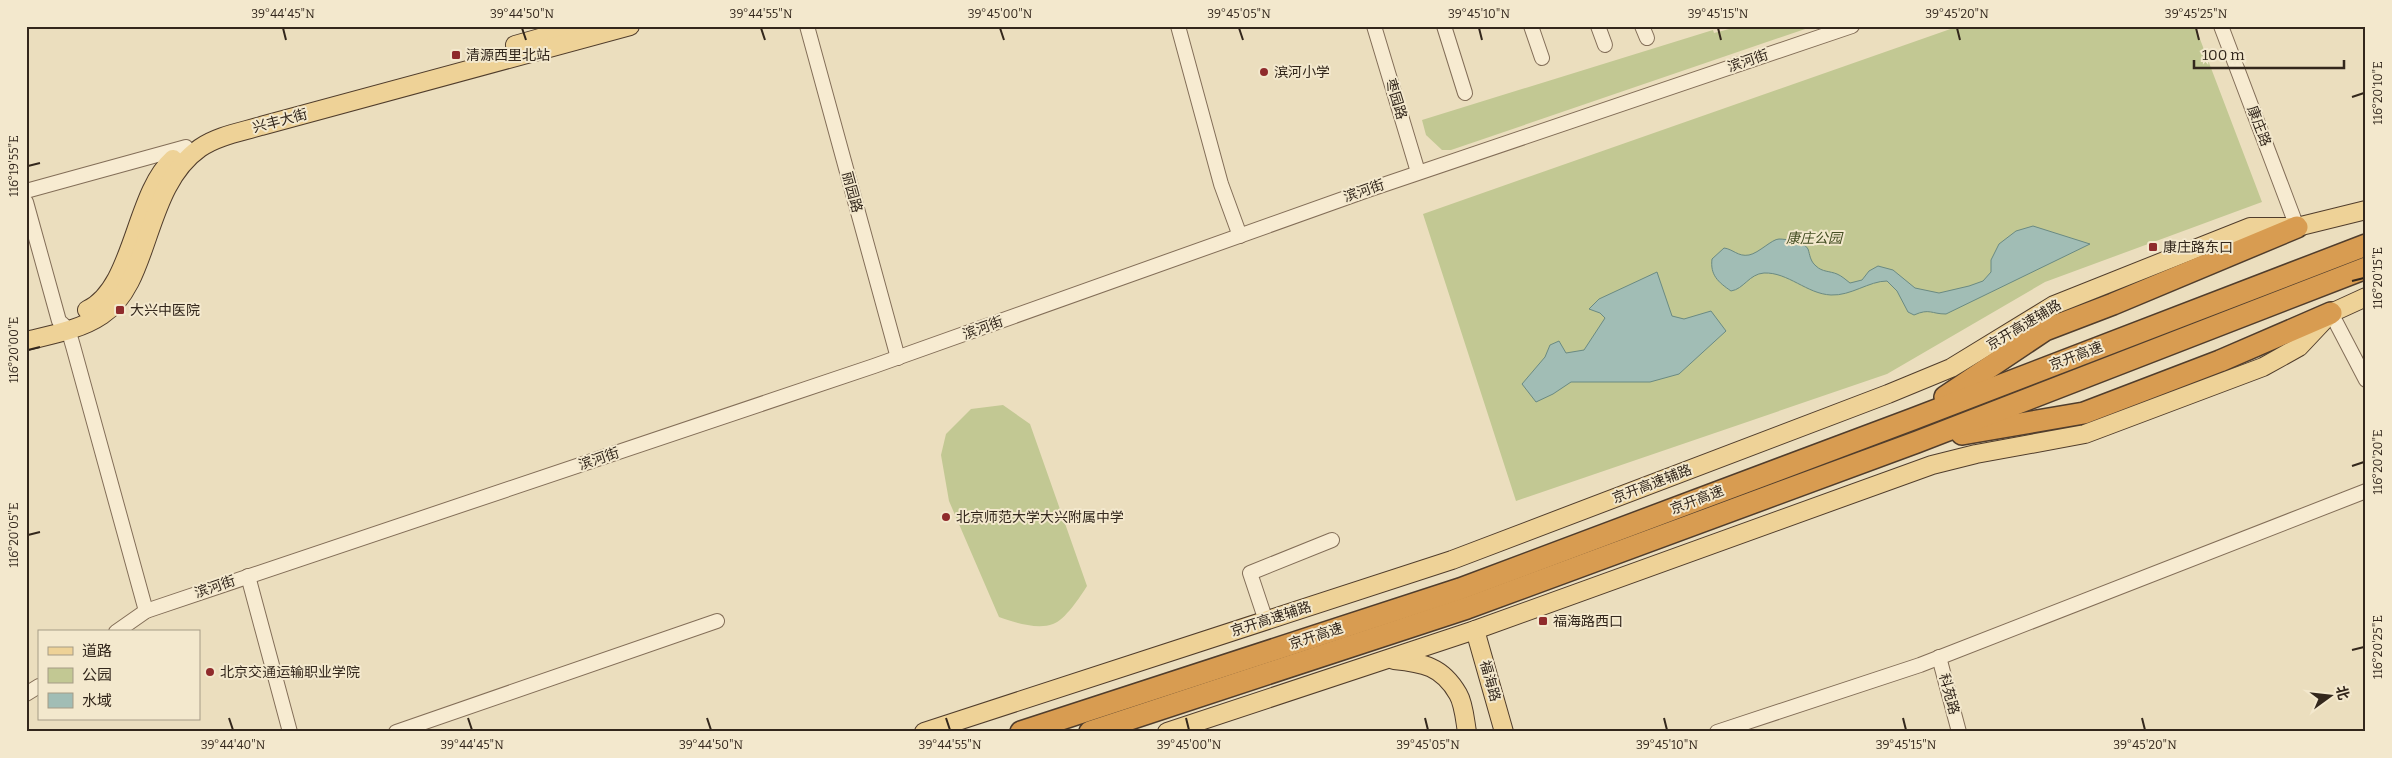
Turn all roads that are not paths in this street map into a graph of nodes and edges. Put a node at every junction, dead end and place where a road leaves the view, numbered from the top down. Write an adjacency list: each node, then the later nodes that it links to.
1 (582, 26): 14 (main road, 兴丰大街)
2 (630, 26): 25 (main road, 兴丰大街)
3 (807, 26): 28 (street, 丽园路)
4 (1178, 26): 20 (street)
5 (1374, 26): 15 (street, 枣园路)
6 (1444, 26): 13 (street)
7 (1531, 26): 12 (street)
8 (1598, 26): 11 (street)
9 (1852, 26): 15 (street, 滨河街)
10 (2220, 26): 19 (street, 康庄路)
11 (1605, 45)
12 (1542, 58)
13 (1465, 93)
14 (186, 147): 16 (street); 25 (main road, 兴丰大街)
15 (1418, 172): 20 (street, 滨河街)
16 (26, 191)
17 (26, 202): 25 (street)
18 (2366, 210): 19 (main road, 京开高速辅路)
19 (2297, 227): 30 (highway); 37 (main road, 京开高速辅路)
20 (1240, 236): 28 (street, 滨河街)
21 (2366, 244): 30 (highway, 京开高速)
22 (2366, 268): 31 (highway, 京开高速)
23 (2366, 297): 24 (main road)
24 (2331, 313): 29 (street); 31 (highway); 39 (main road)
25 (64, 325): 26 (main road, 兴丰大街); 27 (main road, 兴丰大街); 35 (street)
26 (26, 330)
27 (26, 341)
28 (898, 358): 34 (street, 滨河街)
29 (2366, 380)
30 (1913, 419): 47 (highway, 京开高速)
31 (1917, 442): 48 (highway, 京开高速)
32 (2366, 491): 40 (street)
33 (1332, 540): 37 (street)
34 (248, 576): 35 (street, 滨河街); 44 (street)
35 (146, 611): 38 (street, 滨河街)
36 (717, 621): 45 (street)
37 (1266, 621): 46 (main road, 京开高速辅路)
38 (119, 630)
39 (1475, 630): 41 (main road); 51 (main road, 福海路)
40 (1939, 657): 52 (street); 53 (street, 科苑路)
41 (1388, 659): 49 (main road); 50 (main road)
42 (38, 687): 43 (street)
43 (26, 694)
44 (290, 732)
45 (396, 732)
46 (924, 732)
47 (1021, 732)
48 (1090, 732)
49 (1167, 732)
50 (1467, 732)
51 (1504, 732)
52 (1717, 732)
53 (1959, 732)

